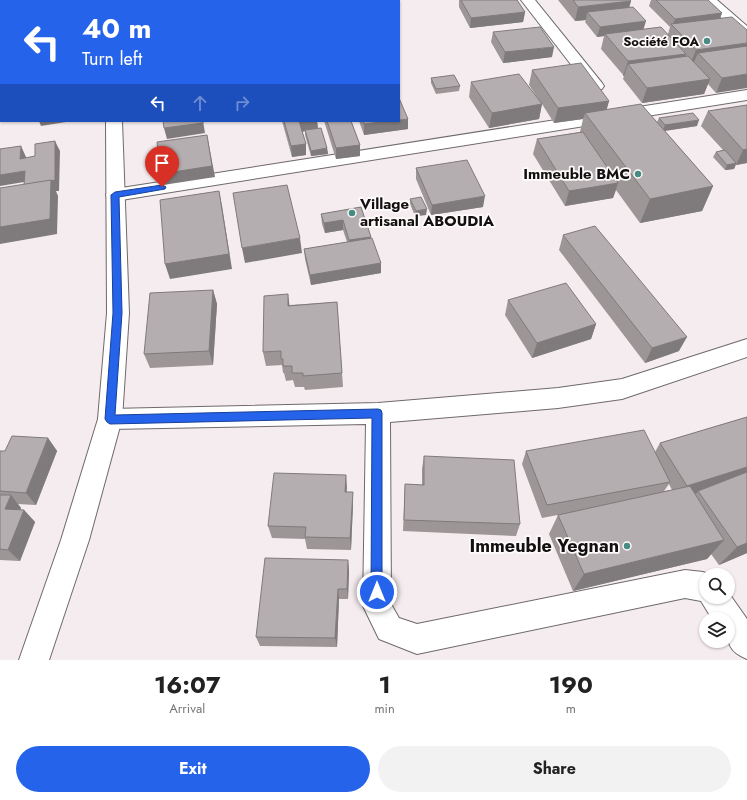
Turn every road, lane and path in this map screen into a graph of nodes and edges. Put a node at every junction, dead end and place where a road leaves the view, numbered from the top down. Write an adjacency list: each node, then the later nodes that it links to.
1 (528, 0): 5 (street)
2 (709, 0): 3 (street)
3 (747, 34)
4 (747, 95): 5 (street)
5 (611, 105): 7 (street)
6 (114, 122): 7 (street)
7 (115, 195): 10 (street)
8 (747, 348): 9 (street)
9 (378, 413): 10 (street); 11 (street)
10 (110, 419): 14 (street)
11 (699, 586)
12 (719, 604): 13 (street)
13 (747, 644)
14 (34, 660)

